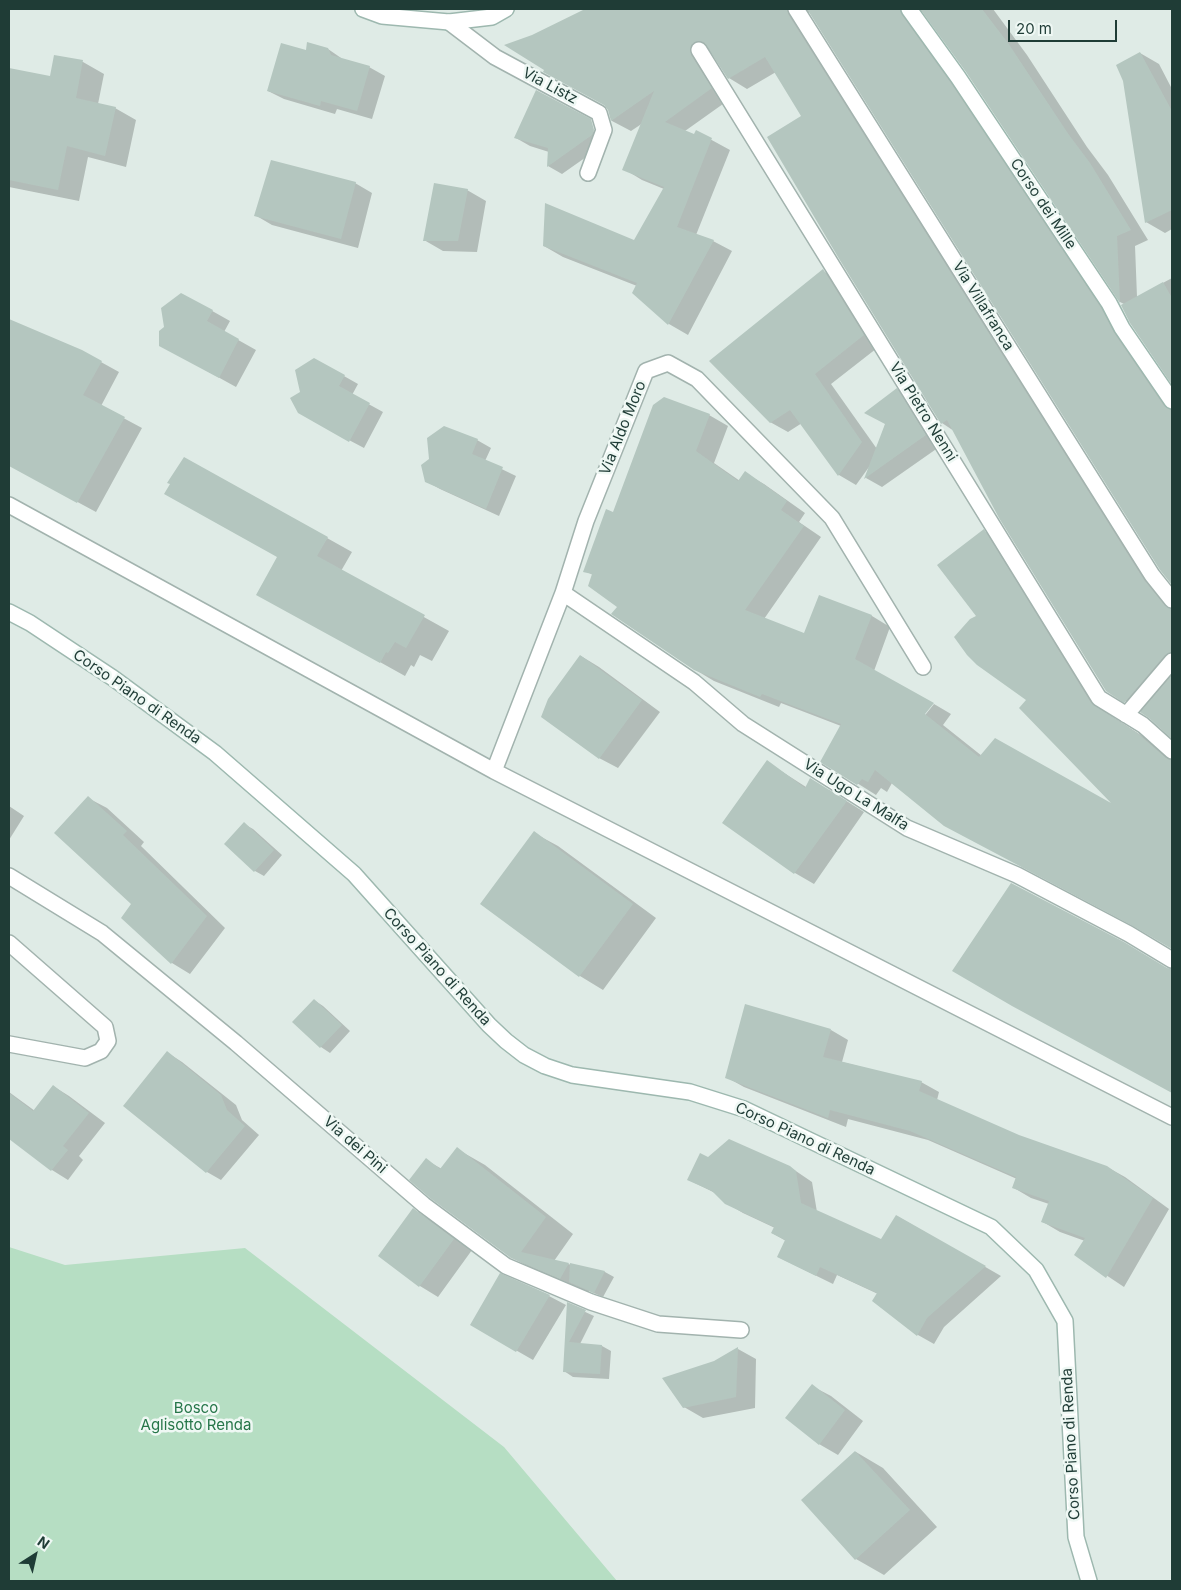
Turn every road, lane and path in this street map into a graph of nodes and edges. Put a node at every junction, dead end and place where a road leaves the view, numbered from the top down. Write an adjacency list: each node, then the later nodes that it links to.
1 (363, 9): 5 (street)
2 (506, 9): 5 (street)
3 (796, 9): 11 (street, Via Villafranca)
4 (909, 9): 8 (street, Corso dei Mille)
5 (449, 22): 7 (street, Via Listz)
6 (699, 50): 15 (street, Via Pietro Nenni)
7 (588, 173)
8 (1172, 401)
9 (9, 505): 17 (street)
10 (563, 593): 14 (street, Via Aldo Moro); 17 (street, Via Aldo Moro); 20 (street, Via Ugo La Malfa)
11 (1172, 600)
12 (9, 612): 24 (street, Corso Piano di Renda)
13 (1172, 661): 15 (street)
14 (923, 667)
15 (1126, 715): 16 (street, Via Pietro Nenni)
16 (1172, 751)
17 (494, 771): 22 (street)
18 (9, 876): 23 (street, Via dei Pini)
19 (9, 942): 21 (street)
20 (1172, 960)
21 (9, 1044)
22 (1172, 1117)
23 (740, 1330)
24 (1089, 1581)

